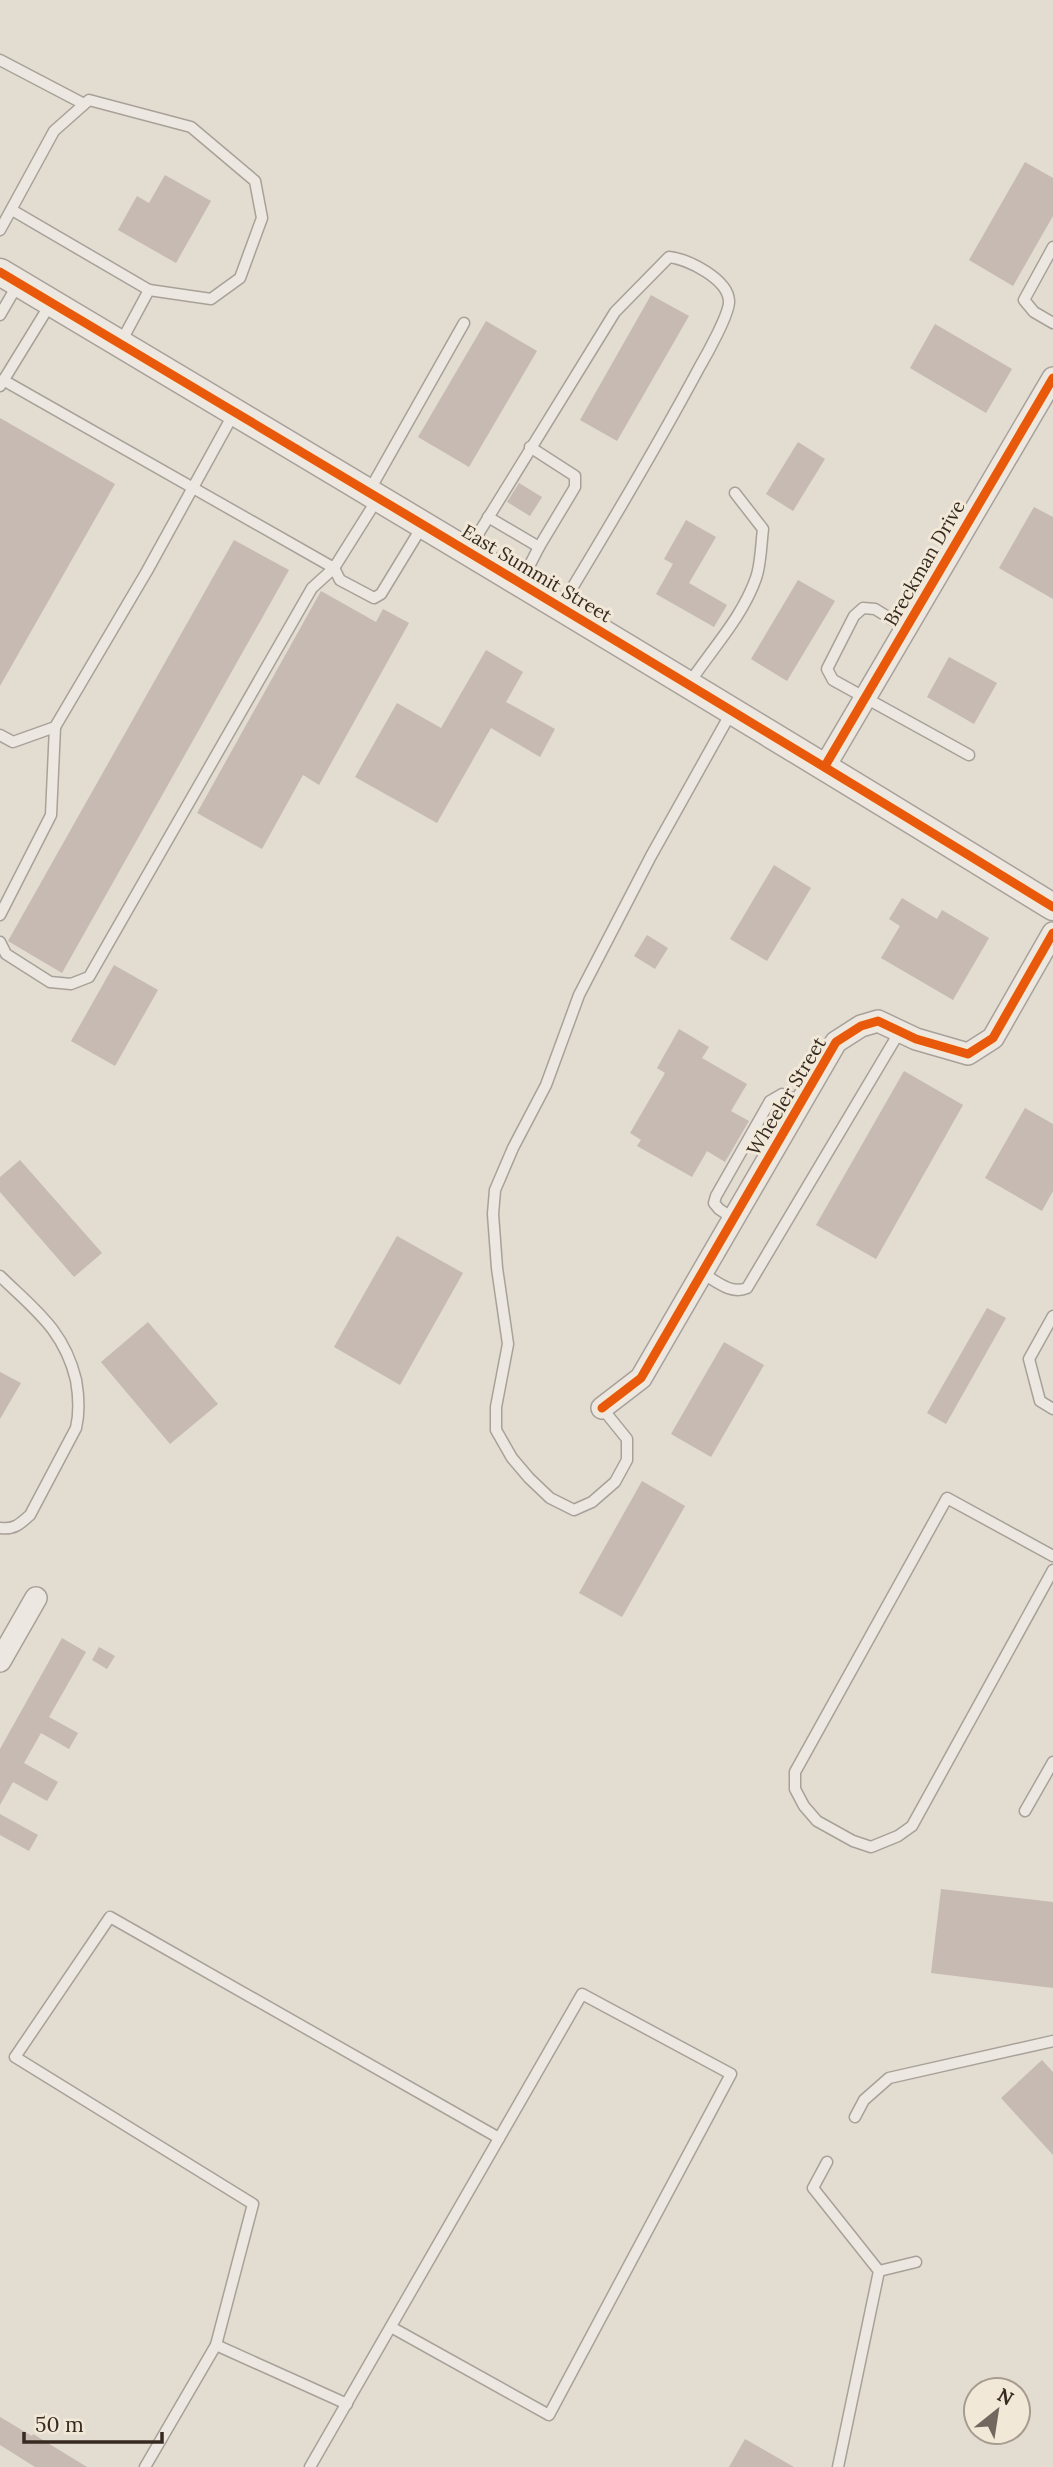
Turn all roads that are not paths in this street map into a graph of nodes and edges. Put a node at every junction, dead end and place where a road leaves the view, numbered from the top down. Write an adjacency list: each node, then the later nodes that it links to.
1 (0, 60): 2 (lane)
2 (84, 104): 3 (lane); 7 (lane)
3 (12, 210): 4 (lane); 7 (lane)
4 (0, 230)
5 (1053, 247): 11 (lane)
6 (9, 278): 8 (street, East Summit Street); 9 (lane)
7 (149, 290): 12 (lane)
8 (51, 303): 12 (street, East Summit Street); 14 (lane)
9 (0, 315)
10 (464, 323): 20 (lane)
11 (1053, 323)
12 (121, 342): 16 (street, East Summit Street)
13 (1053, 378): 15 (street, Breckman Drive)
14 (2, 383): 18 (lane)
15 (1047, 400): 28 (street, Breckman Drive)
16 (234, 413): 18 (lane); 20 (street, East Summit Street)
17 (530, 447): 21 (lane); 23 (lane); 27 (lane)
18 (192, 488): 25 (lane); 32 (lane)
19 (735, 494): 29 (lane)
20 (373, 495): 22 (street, East Summit Street); 25 (lane)
21 (488, 517): 23 (lane); 24 (lane)
22 (423, 525): 24 (street, East Summit Street); 25 (lane)
23 (539, 547): 26 (lane)
24 (467, 552): 26 (street, East Summit Street)
25 (334, 568): 39 (lane)
26 (520, 583): 27 (street, East Summit Street)
27 (560, 608): 29 (street, East Summit Street)
28 (906, 628): 30 (street, Breckman Drive); 30 (lane)
29 (688, 685): 31 (street, East Summit Street)
30 (865, 698): 34 (lane); 35 (street, Breckman Drive)
31 (732, 711): 35 (street, East Summit Street); 44 (lane)
32 (55, 727): 33 (lane); 37 (lane)
33 (0, 735)
34 (969, 755)
35 (825, 766): 36 (street, East Summit Street)
36 (1053, 908)
37 (0, 915)
38 (1053, 933): 40 (street, Wheeler Street)
39 (0, 942)
40 (900, 1031): 41 (street, Wheeler Street); 41 (lane)
41 (702, 1273): 44 (street, Wheeler Street)
42 (0, 1276): 46 (lane)
43 (1053, 1316): 45 (lane)
44 (602, 1408)
45 (1053, 1409)
46 (0, 1528)
47 (1053, 1556): 49 (lane)
48 (1053, 1570): 49 (lane)
49 (1041, 1593): 51 (lane)
50 (36, 1598): 52 (street)
51 (1053, 1600)
52 (0, 1661)
53 (1053, 1762): 54 (lane)
54 (1024, 1811)
55 (1053, 2041): 56 (lane)
56 (855, 2117)
57 (499, 2138): 61 (lane); 61 (lane); 62 (lane)
58 (827, 2162): 60 (lane)
59 (916, 2262): 60 (lane)
60 (879, 2271): 66 (lane)
61 (391, 2327): 63 (lane)
62 (216, 2345): 63 (lane); 64 (lane)
63 (347, 2404): 65 (lane)
64 (145, 2467)
65 (310, 2467)
66 (838, 2467)

